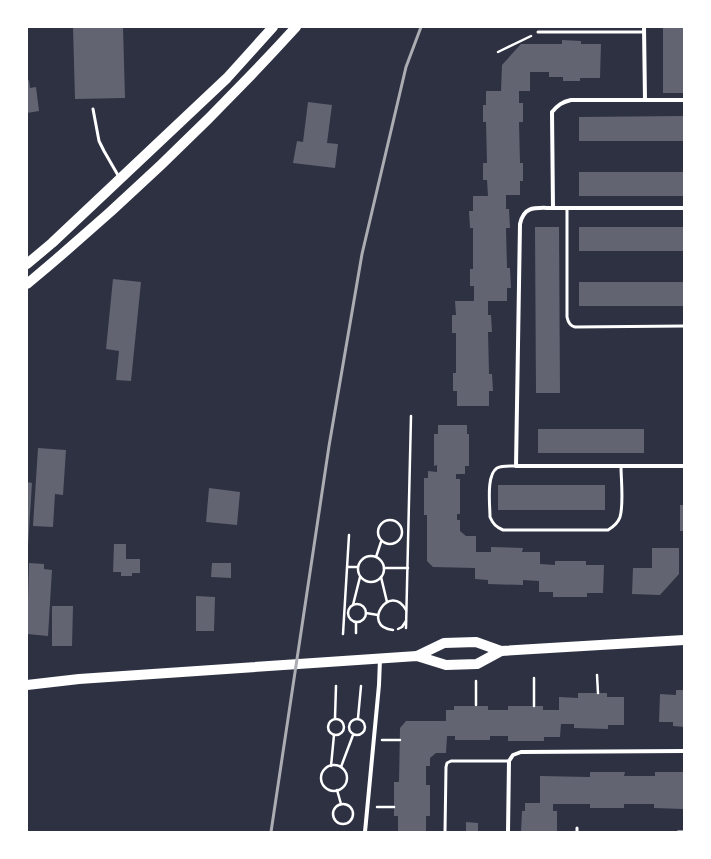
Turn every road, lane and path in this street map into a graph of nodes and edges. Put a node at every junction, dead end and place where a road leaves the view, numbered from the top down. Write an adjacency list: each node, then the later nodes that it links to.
1 (273, 27): 10 (main road)
2 (296, 27): 15 (main road)
3 (644, 27): 5 (street)
4 (538, 32): 5 (lane); 6 (path)
5 (644, 32): 7 (street)
6 (498, 52)
7 (644, 100): 8 (street); 11 (street)
8 (684, 100)
9 (93, 109): 10 (lane)
10 (120, 179): 14 (main road)
11 (552, 208): 12 (street); 18 (street)
12 (568, 208): 13 (street); 16 (lane)
13 (684, 208)
14 (27, 264)
15 (27, 284)
16 (684, 326)
17 (411, 416): 22 (path)
18 (516, 466): 19 (street); 19 (lane)
19 (620, 466): 20 (street)
20 (684, 466)
21 (402, 532): 22 (path); 24 (path); 24 (path)
22 (408, 532): 29 (path)
23 (349, 535): 26 (path)
24 (381, 542): 25 (path)
25 (376, 557): 27 (path); 28 (path)
26 (348, 567): 27 (path); 43 (path)
27 (357, 567): 30 (path)
28 (384, 568): 29 (path); 31 (path)
29 (408, 568): 35 (path)
30 (360, 577): 31 (path); 33 (path)
31 (381, 578): 32 (path)
32 (388, 602): 35 (path); 36 (path)
33 (352, 605): 34 (path); 38 (path)
34 (366, 613): 36 (path); 38 (path)
35 (407, 614): 37 (path)
36 (378, 615): 41 (path)
37 (407, 619): 39 (path); 40 (path)
38 (356, 622): 42 (path)
39 (406, 628)
40 (398, 629)
41 (393, 630)
42 (356, 633)
43 (343, 634)
44 (684, 640): 45 (main road)
45 (501, 651): 46 (main road); 46 (main road)
46 (417, 656): 47 (main road)
47 (380, 659): 51 (main road); 63 (street)
48 (597, 675): 54 (path)
49 (534, 678): 56 (path)
50 (476, 681): 55 (path)
51 (27, 685)
52 (336, 686): 57 (path)
53 (361, 686): 58 (path)
54 (598, 693)
55 (476, 706)
56 (534, 706)
57 (335, 718): 60 (path); 62 (path)
58 (358, 718): 59 (path); 61 (path)
59 (348, 726): 60 (path); 61 (path)
60 (344, 727): 62 (path)
61 (352, 734): 68 (path)
62 (334, 735): 67 (path)
63 (374, 740): 64 (path); 71 (street)
64 (400, 740)
65 (684, 751): 66 (street)
66 (509, 761): 75 (lane); 76 (street)
67 (331, 766): 68 (path); 69 (path)
68 (341, 767): 69 (path)
69 (337, 790): 70 (path)
70 (341, 804): 70 (path)
71 (368, 807): 72 (path); 74 (street)
72 (394, 807)
73 (577, 828): 77 (lane)
74 (365, 832)
75 (445, 832)
76 (508, 832)
77 (577, 832)
78 (678, 832): 79 (lane)
79 (684, 832)

